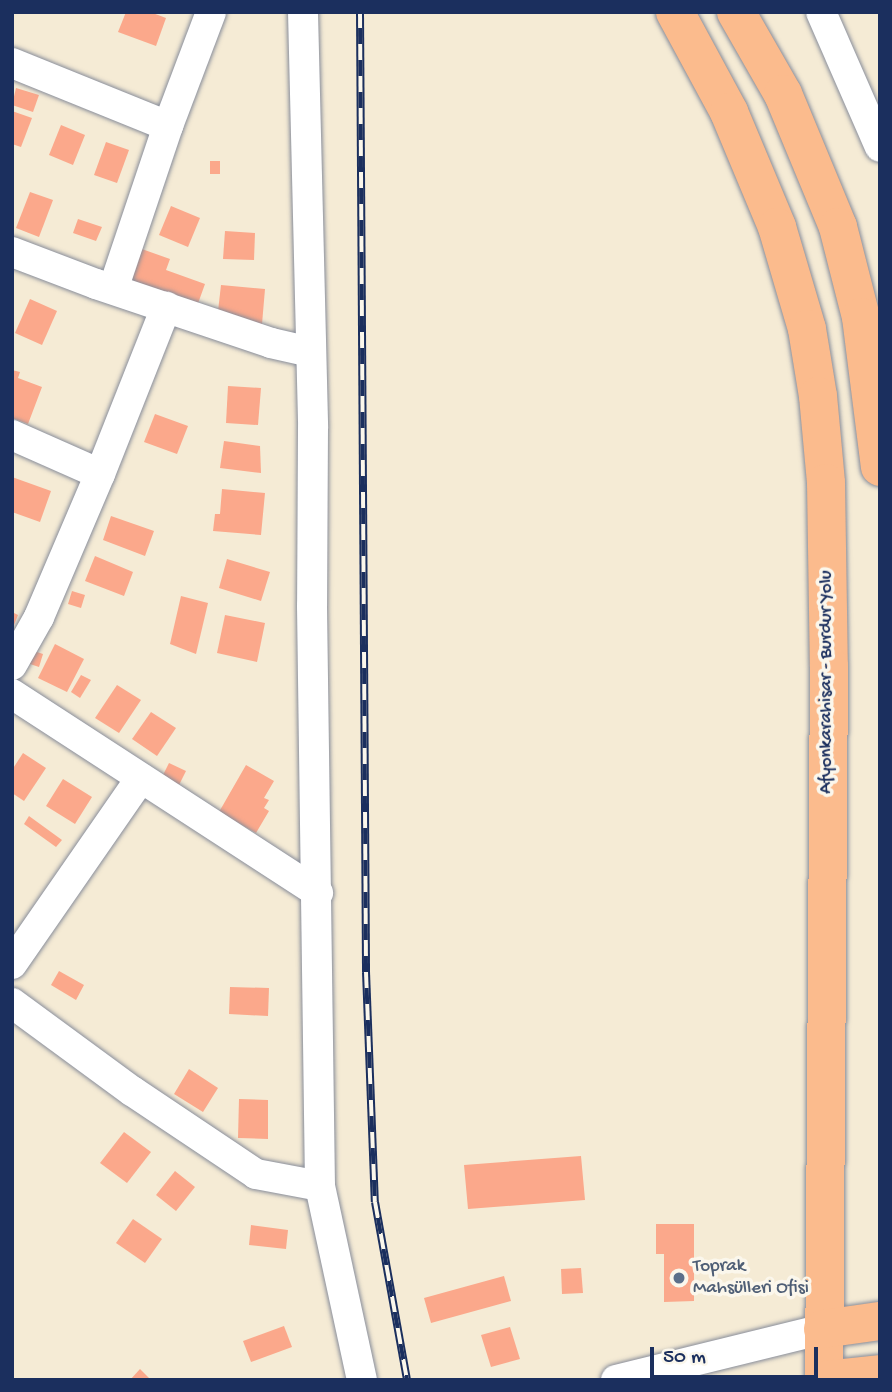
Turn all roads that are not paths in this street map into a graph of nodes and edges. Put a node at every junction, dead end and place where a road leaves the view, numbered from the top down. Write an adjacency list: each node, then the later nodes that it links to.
1 (211, 12): 7 (street)
2 (303, 12): 12 (street)
3 (675, 12): 24 (highway, Afyonkarahisar - Burdur Yolu)
4 (736, 12): 14 (highway)
5 (821, 12): 8 (street)
6 (12, 63): 7 (street)
7 (168, 126): 10 (street)
8 (880, 147)
9 (12, 252): 10 (street)
10 (113, 289): 11 (street)
11 (166, 307): 12 (street); 15 (street)
12 (311, 352): 19 (street)
13 (12, 435): 15 (street)
14 (880, 467)
15 (100, 474): 16 (street)
16 (12, 665)
17 (12, 694): 18 (street)
18 (141, 778): 19 (street); 20 (street)
19 (318, 892): 22 (street)
20 (12, 964)
21 (12, 1003): 22 (street)
22 (320, 1186): 26 (street)
23 (880, 1321): 24 (highway)
24 (823, 1329): 27 (street); 28 (highway, Afyonkarahisar - Burdur Yolu)
25 (880, 1374): 28 (highway)
26 (362, 1380)
27 (616, 1380)
28 (825, 1380)

